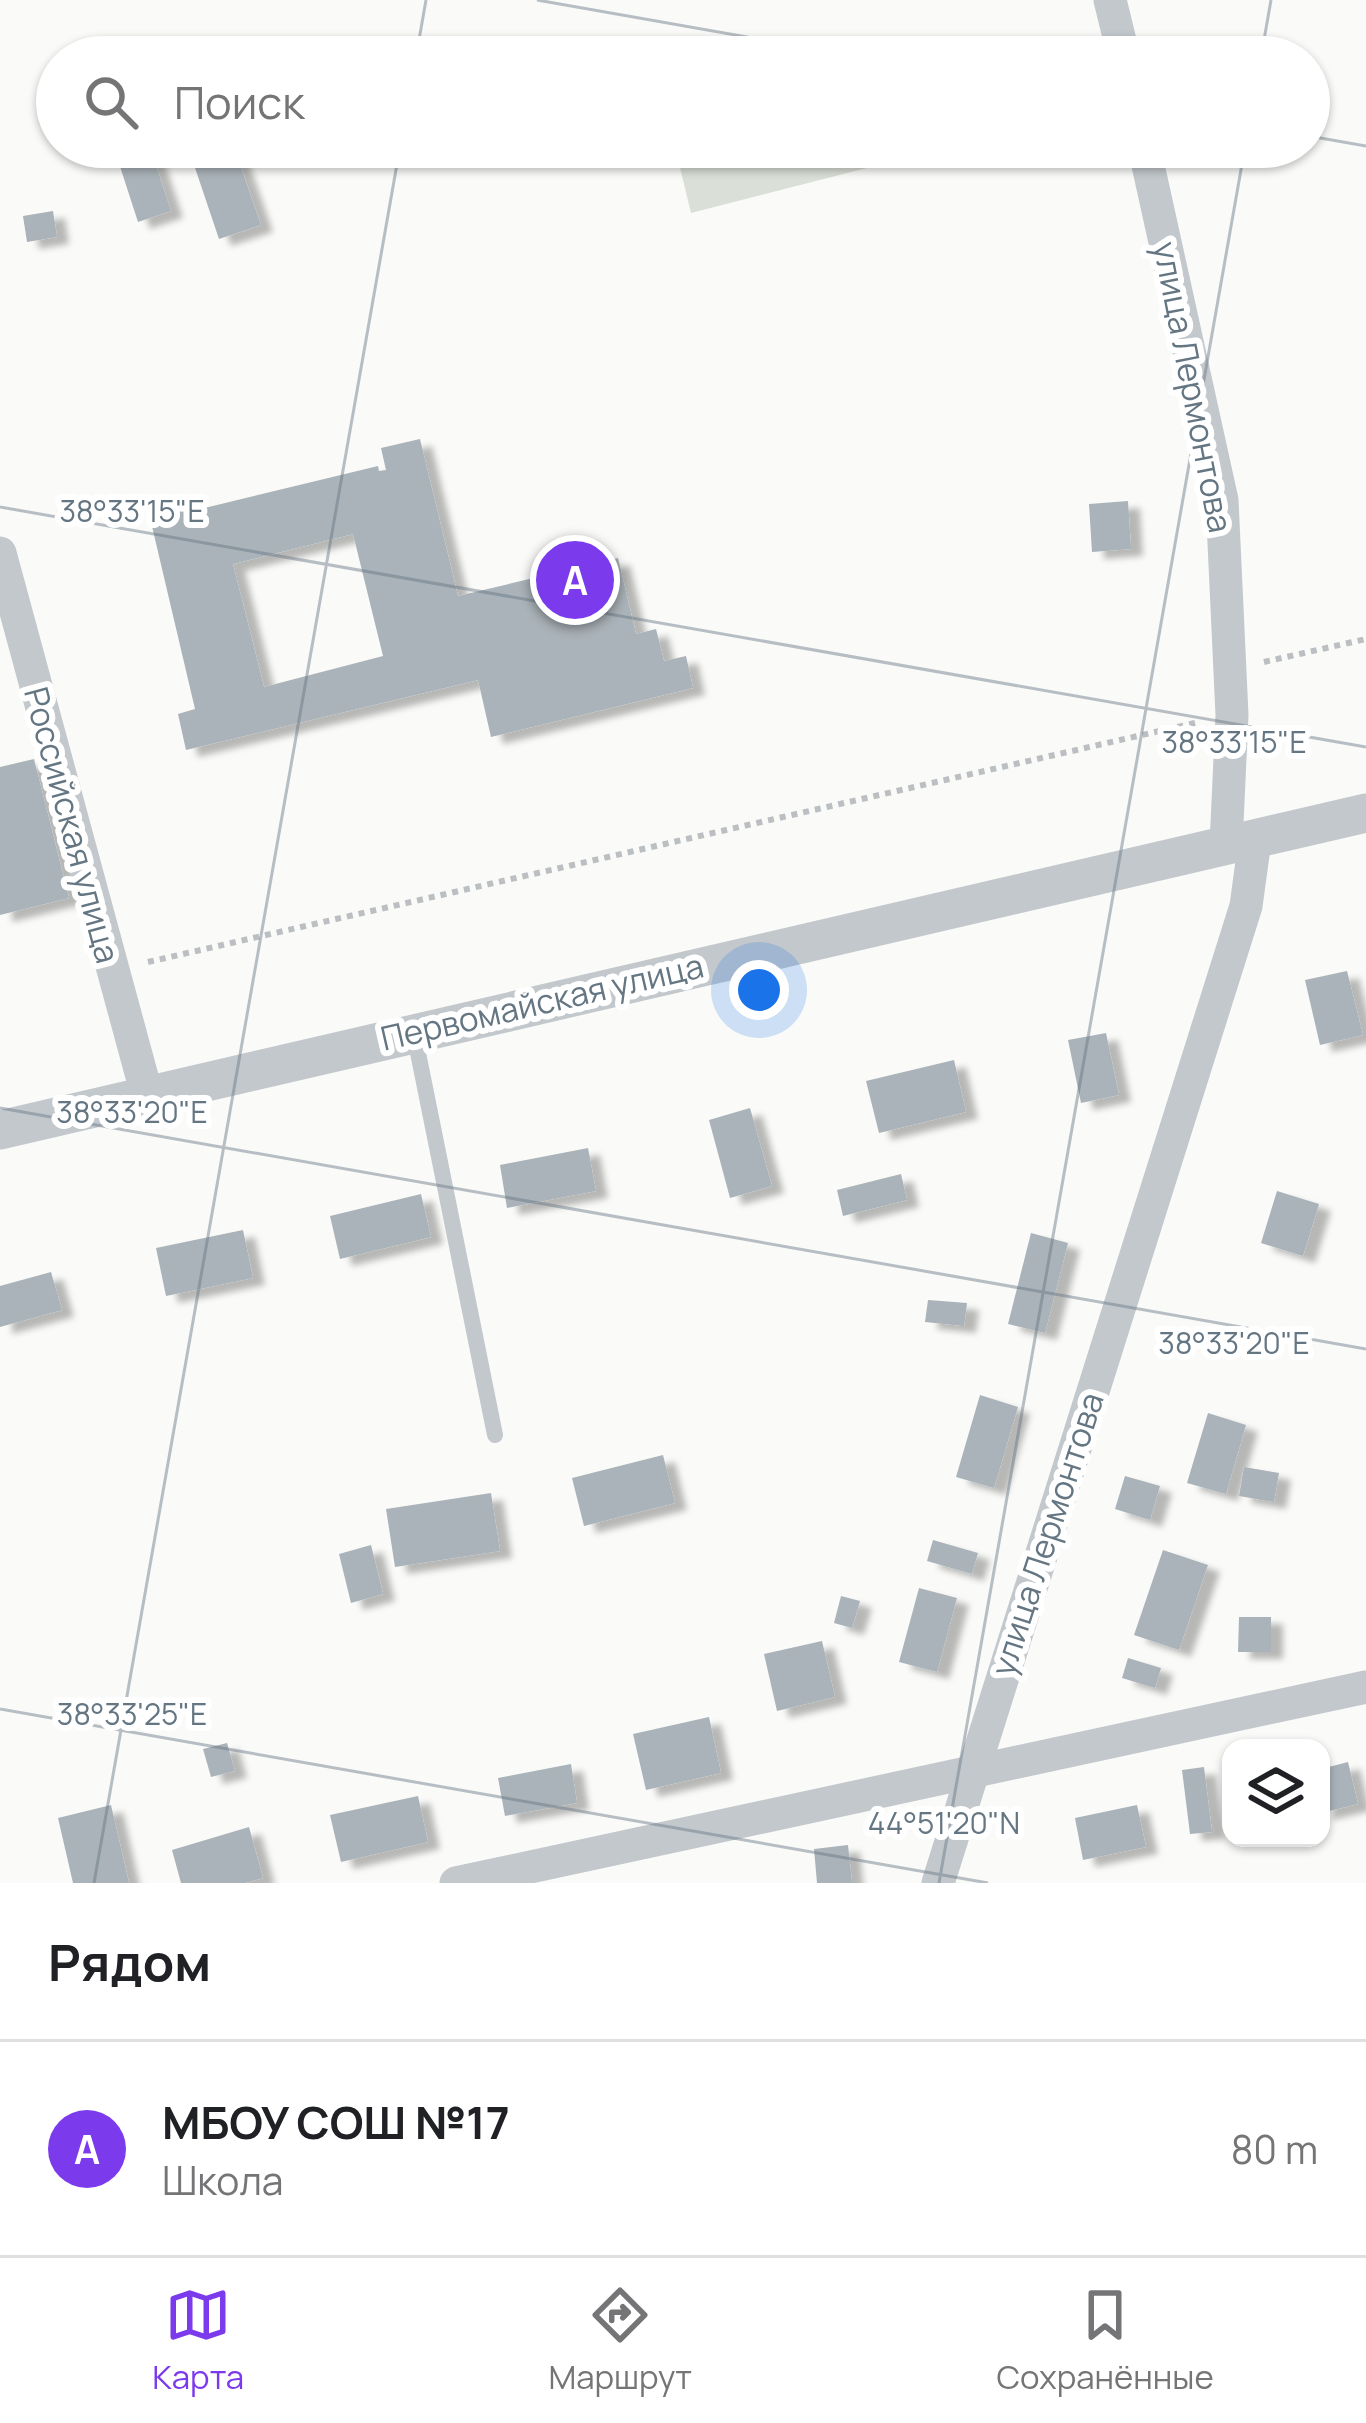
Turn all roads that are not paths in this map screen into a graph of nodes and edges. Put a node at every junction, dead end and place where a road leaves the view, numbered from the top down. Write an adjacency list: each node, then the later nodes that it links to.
1 (1110, 0): 2 (street)
2 (1119, 36)
3 (1149, 168): 6 (street, улица Лермонтова)
4 (0, 553): 8 (street, Российская улица)
5 (1366, 813): 6 (street, Первомайская улица)
6 (1240, 842): 7 (street, Первомайская улица); 12 (street, улица Лермонтова)
7 (414, 1032): 8 (street, Первомайская улица); 10 (lane)
8 (147, 1095): 9 (street, Первомайская улица)
9 (0, 1130)
10 (495, 1435)
11 (1366, 1687): 12 (street)
12 (972, 1774): 13 (street); 14 (street, улица Лермонтова)
13 (456, 1883)
14 (938, 1883)

